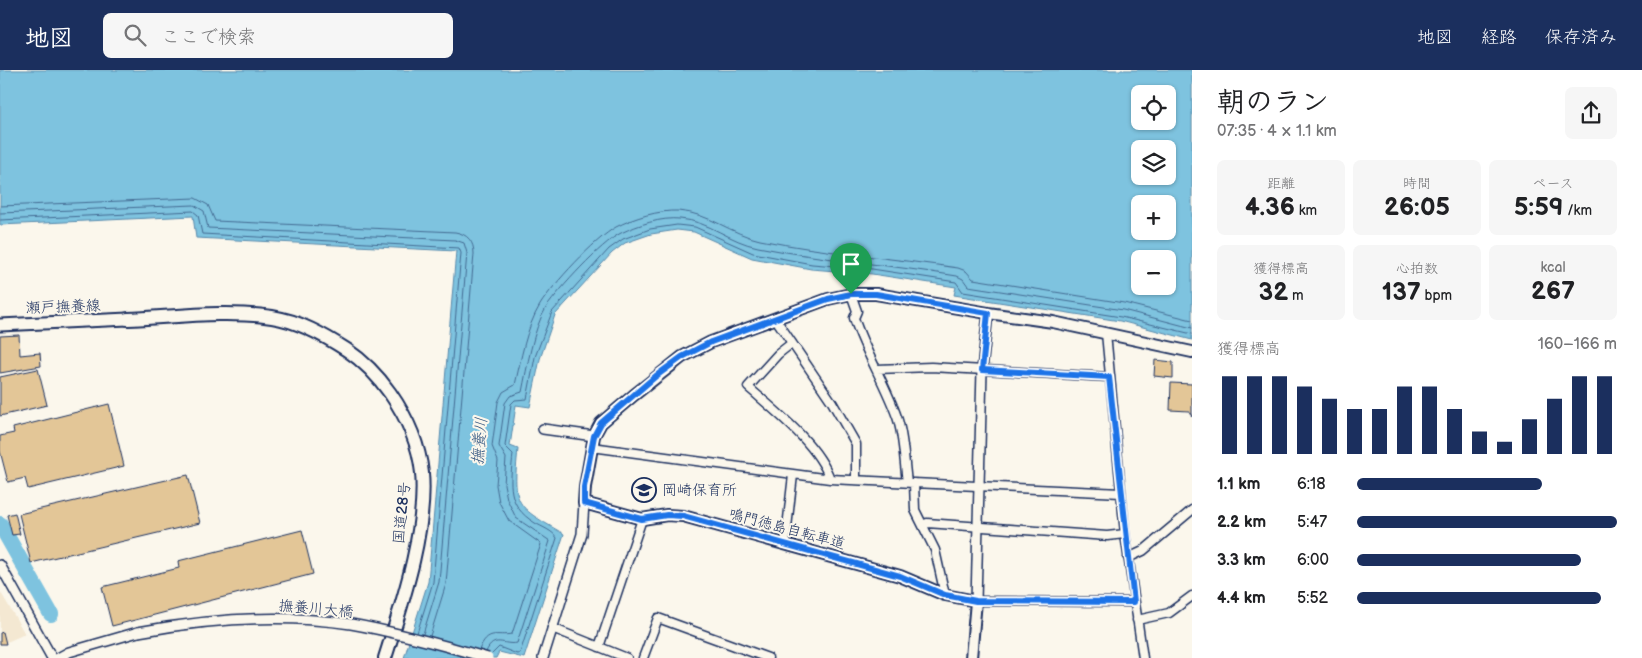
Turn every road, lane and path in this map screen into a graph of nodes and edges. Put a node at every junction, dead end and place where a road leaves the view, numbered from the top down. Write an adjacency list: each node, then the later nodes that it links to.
1 (851, 294): 2 (main road); 3 (main road); 9 (street)
2 (988, 313): 6 (main road); 10 (street)
3 (775, 318): 7 (street); 13 (main road)
4 (128, 319): 5 (main road, 瀬戸撫養線); 38 (highway, 国道28号)
5 (0, 324)
6 (1106, 333): 8 (main road); 11 (street)
7 (792, 344): 15 (street); 16 (street)
8 (1192, 352)
9 (877, 368): 10 (street); 17 (street)
10 (982, 370): 11 (street); 18 (street)
11 (1109, 377): 19 (street)
12 (543, 428): 13 (street)
13 (593, 441): 14 (street); 20 (main road)
14 (793, 475): 15 (street); 26 (street)
15 (830, 479): 16 (street)
16 (856, 480): 17 (street)
17 (910, 482): 18 (street); 23 (street)
18 (979, 487): 19 (street); 24 (street)
19 (1121, 493): 25 (street)
20 (584, 503): 22 (main road, 鳴門徳島自転車道); 34 (street)
21 (1192, 510): 27 (street)
22 (642, 519): 26 (main road, 鳴門徳島自転車道); 35 (street)
23 (924, 526): 24 (street); 29 (street)
24 (978, 526): 25 (street); 31 (street)
25 (1125, 534): 27 (street)
26 (785, 545): 29 (main road, 鳴門徳島自転車道)
27 (1128, 558): 32 (street)
28 (0, 565): 36 (street)
29 (945, 595): 31 (main road, 鳴門徳島自転車道)
30 (1192, 596): 33 (street)
31 (976, 601): 32 (street); 44 (main road)
32 (1134, 602): 33 (street)
33 (1137, 620): 45 (street)
34 (552, 628): 35 (street); 40 (street)
35 (599, 647): 41 (street)
36 (52, 658)
37 (58, 658): 39 (street, 撫養川大橋, bridge)
38 (385, 658)
39 (488, 658)
40 (543, 658)
41 (627, 658)
42 (643, 658): 43 (street)
43 (768, 658)
44 (971, 658)
45 (1143, 658)

